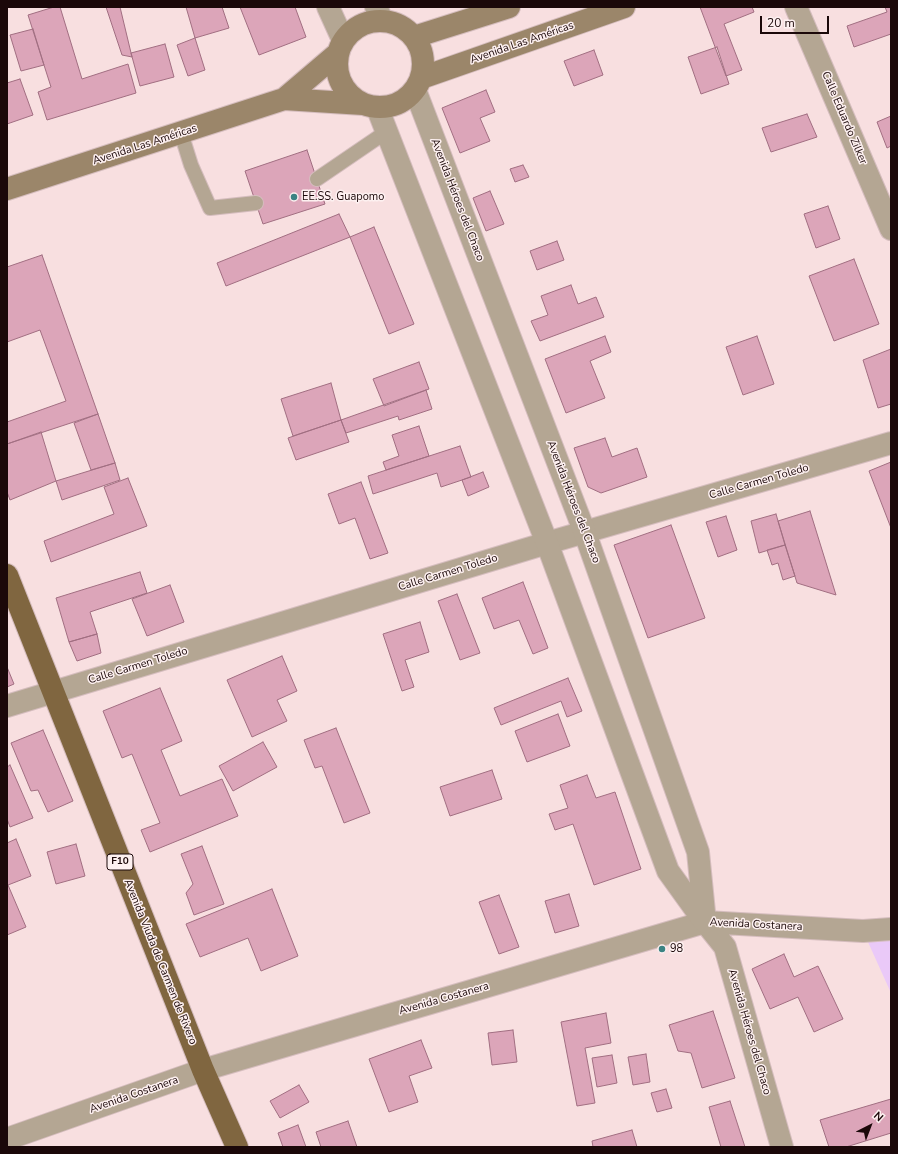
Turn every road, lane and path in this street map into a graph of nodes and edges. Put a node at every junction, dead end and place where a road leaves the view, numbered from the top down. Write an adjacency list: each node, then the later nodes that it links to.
1 (328, 7): 7 (street)
2 (509, 7): 6 (main road)
3 (624, 7): 8 (main road, Avenida Las Américas)
4 (796, 7): 16 (street, Calle Eduardo Zilker)
5 (379, 14): 6 (main road); 7 (main road)
6 (414, 37): 8 (main road)
7 (340, 47): 9 (main road, Avenida Las Américas); 10 (main road)
8 (418, 84): 10 (main road); 18 (street, Avenida Héroes del Chaco)
9 (284, 99): 10 (main road, Avenida Las Américas); 12 (main road, Avenida Las Américas)
10 (370, 105): 11 (street, Avenida Héroes del Chaco)
11 (386, 132): 13 (lane); 19 (street, Avenida Héroes del Chaco)
12 (181, 133): 14 (main road, Avenida Las Américas); 15 (lane)
13 (317, 179)
14 (7, 189)
15 (256, 203)
16 (891, 229)
17 (891, 443): 18 (street, Calle Carmen Toledo)
18 (586, 533): 19 (street, Calle Carmen Toledo); 23 (street, Avenida Héroes del Chaco)
19 (547, 543): 21 (street, Calle Carmen Toledo); 23 (street, Avenida Héroes del Chaco)
20 (7, 575): 21 (highway, Avenida Viuda de Carmen de Rivero / F10)
21 (53, 691): 22 (street, Calle Carmen Toledo); 25 (highway, Avenida Viuda de Carmen de Rivero / F10)
22 (7, 706)
23 (705, 922): 24 (street, Avenida Costanera); 25 (street, Avenida Costanera); 28 (street, Avenida Héroes del Chaco)
24 (891, 929)
25 (203, 1070): 26 (street, Avenida Costanera); 27 (highway, Avenida Viuda de Carmen de Rivero / F10)
26 (7, 1140)
27 (236, 1147)
28 (782, 1147)

